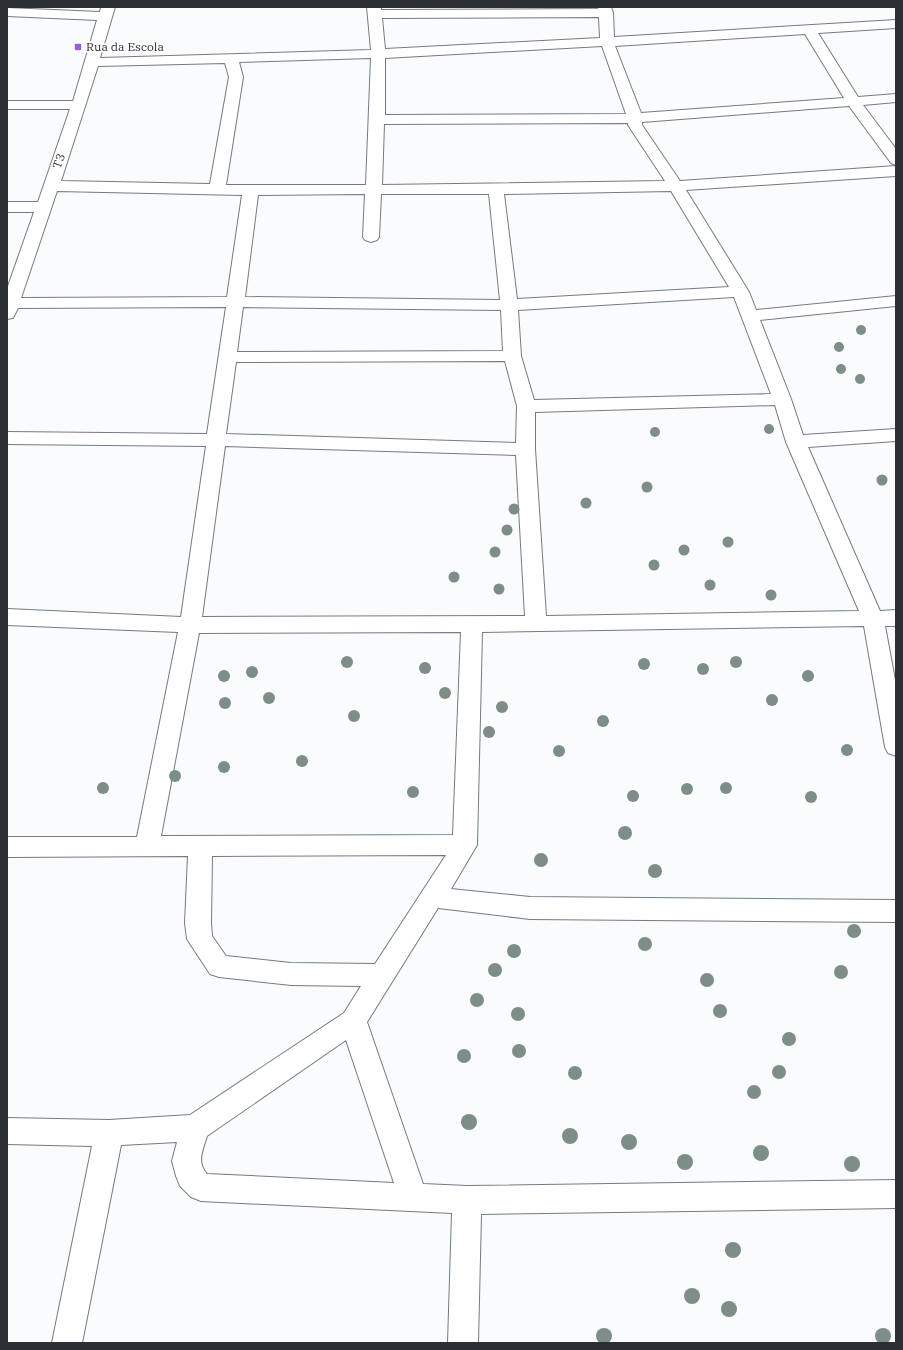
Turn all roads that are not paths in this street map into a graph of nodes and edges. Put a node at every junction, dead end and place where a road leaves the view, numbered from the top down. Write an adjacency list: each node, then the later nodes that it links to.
1 (374, 10): 2 (street); 8 (street)
2 (605, 10): 7 (street)
3 (7, 12): 4 (street)
4 (106, 12): 10 (street, T3)
5 (896, 24): 6 (street)
6 (809, 29): 7 (street); 12 (street)
7 (608, 42): 8 (street); 15 (street)
8 (378, 54): 9 (street); 16 (street)
9 (231, 58): 10 (street); 21 (street)
10 (92, 62): 14 (street, T3)
11 (896, 98): 12 (street)
12 (853, 101): 15 (street); 17 (street)
13 (7, 105): 14 (street)
14 (78, 105): 19 (street, T3)
15 (635, 118): 16 (street); 20 (street)
16 (377, 120): 22 (street)
17 (896, 160)
18 (896, 171): 20 (street)
19 (50, 186): 21 (street); 26 (street, T3)
20 (676, 186): 23 (street); 28 (street)
21 (217, 189): 24 (street)
22 (373, 189): 23 (street); 24 (street); 27 (street)
23 (496, 189): 31 (street)
24 (251, 190): 30 (street)
25 (7, 207): 26 (street)
26 (44, 207): 32 (street, T3)
27 (371, 237)
28 (740, 292): 31 (street); 33 (street)
29 (896, 301): 33 (street)
30 (234, 302): 31 (street); 32 (street); 35 (street)
31 (509, 305): 34 (street)
32 (9, 308)
33 (750, 316): 36 (street)
34 (512, 356): 35 (street); 37 (street)
35 (227, 357): 40 (street)
36 (782, 399): 37 (street); 41 (street)
37 (526, 406): 42 (street)
38 (896, 435): 41 (street)
39 (7, 438): 40 (street)
40 (216, 440): 42 (street); 48 (street)
41 (796, 442): 45 (street)
42 (525, 449): 47 (street)
43 (7, 617): 48 (street)
44 (896, 618): 45 (street)
45 (873, 619): 47 (street); 49 (street)
46 (472, 623): 47 (street); 48 (street); 50 (street)
47 (536, 624)
48 (190, 625): 51 (street)
49 (896, 747)
50 (465, 844): 52 (street); 54 (street)
51 (147, 846): 52 (street); 53 (street)
52 (200, 846): 56 (street)
53 (7, 847)
54 (432, 897): 55 (street); 56 (street)
55 (896, 911)
56 (383, 975): 57 (street)
57 (353, 1021): 58 (street); 62 (street)
58 (195, 1128): 60 (street); 62 (street)
59 (7, 1131): 60 (street)
60 (109, 1133): 64 (street)
61 (896, 1194): 63 (street)
62 (413, 1197): 63 (street)
63 (467, 1200): 65 (street)
64 (67, 1343)
65 (462, 1343)

